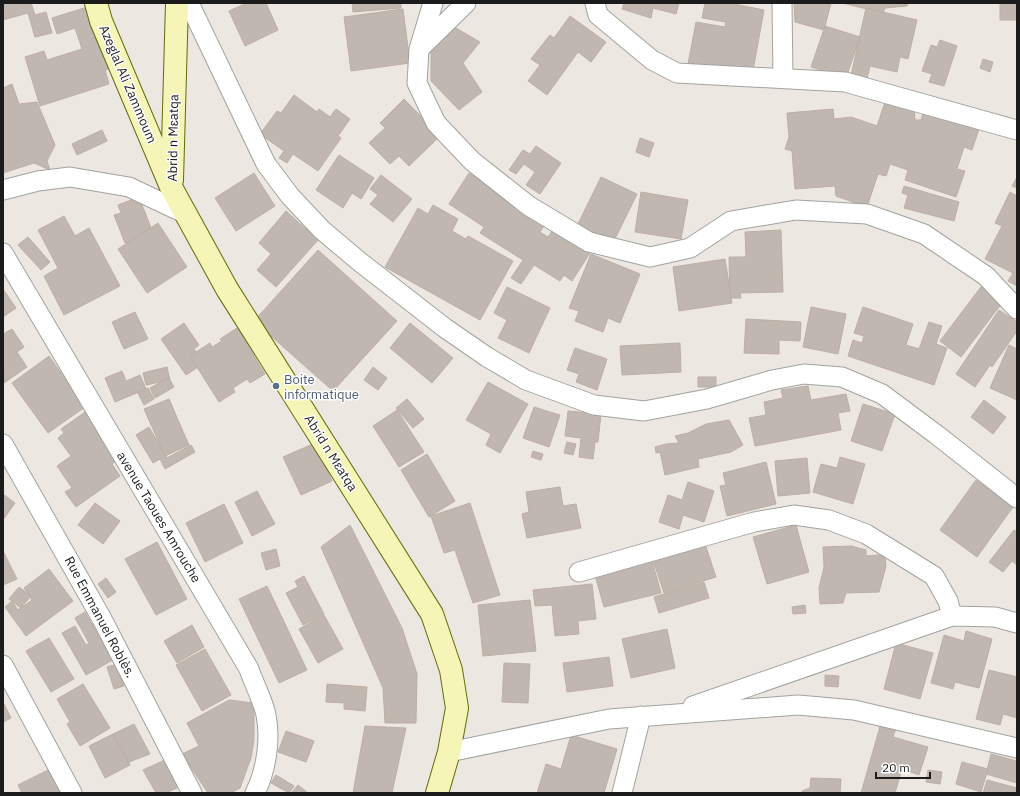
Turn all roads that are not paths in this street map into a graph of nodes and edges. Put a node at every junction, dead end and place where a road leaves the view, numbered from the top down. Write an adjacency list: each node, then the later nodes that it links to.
1 (96, 3): 11 (main road, Azeglal Ali Zammoum)
2 (177, 3): 11 (main road, Abrid n Mɛatqa)
3 (189, 3): 17 (street)
4 (433, 3): 8 (street)
5 (466, 3): 8 (street)
6 (595, 3): 9 (street)
7 (782, 3): 9 (street)
8 (419, 49): 15 (street)
9 (783, 78): 10 (street)
10 (1017, 130)
11 (171, 187): 13 (main road, Abrid n Mɛatqa)
12 (3, 190): 13 (street)
13 (186, 214): 25 (main road, Abrid n Mɛatqa)
14 (3, 253): 28 (street, avenue Taoues Amrouche)
15 (1017, 309)
16 (3, 444): 27 (street, Rue Emmanuel Roblès.)
17 (1017, 498)
18 (579, 572): 19 (street)
19 (952, 616): 20 (street); 22 (street)
20 (1017, 623)
21 (3, 665): 26 (street)
22 (668, 714): 23 (street); 24 (street)
23 (641, 716): 25 (street); 30 (street)
24 (1017, 748)
25 (449, 752): 29 (main road, Abrid n Mɛatqa)
26 (72, 793)
27 (192, 793)
28 (255, 793)
29 (437, 793)
30 (622, 793)

